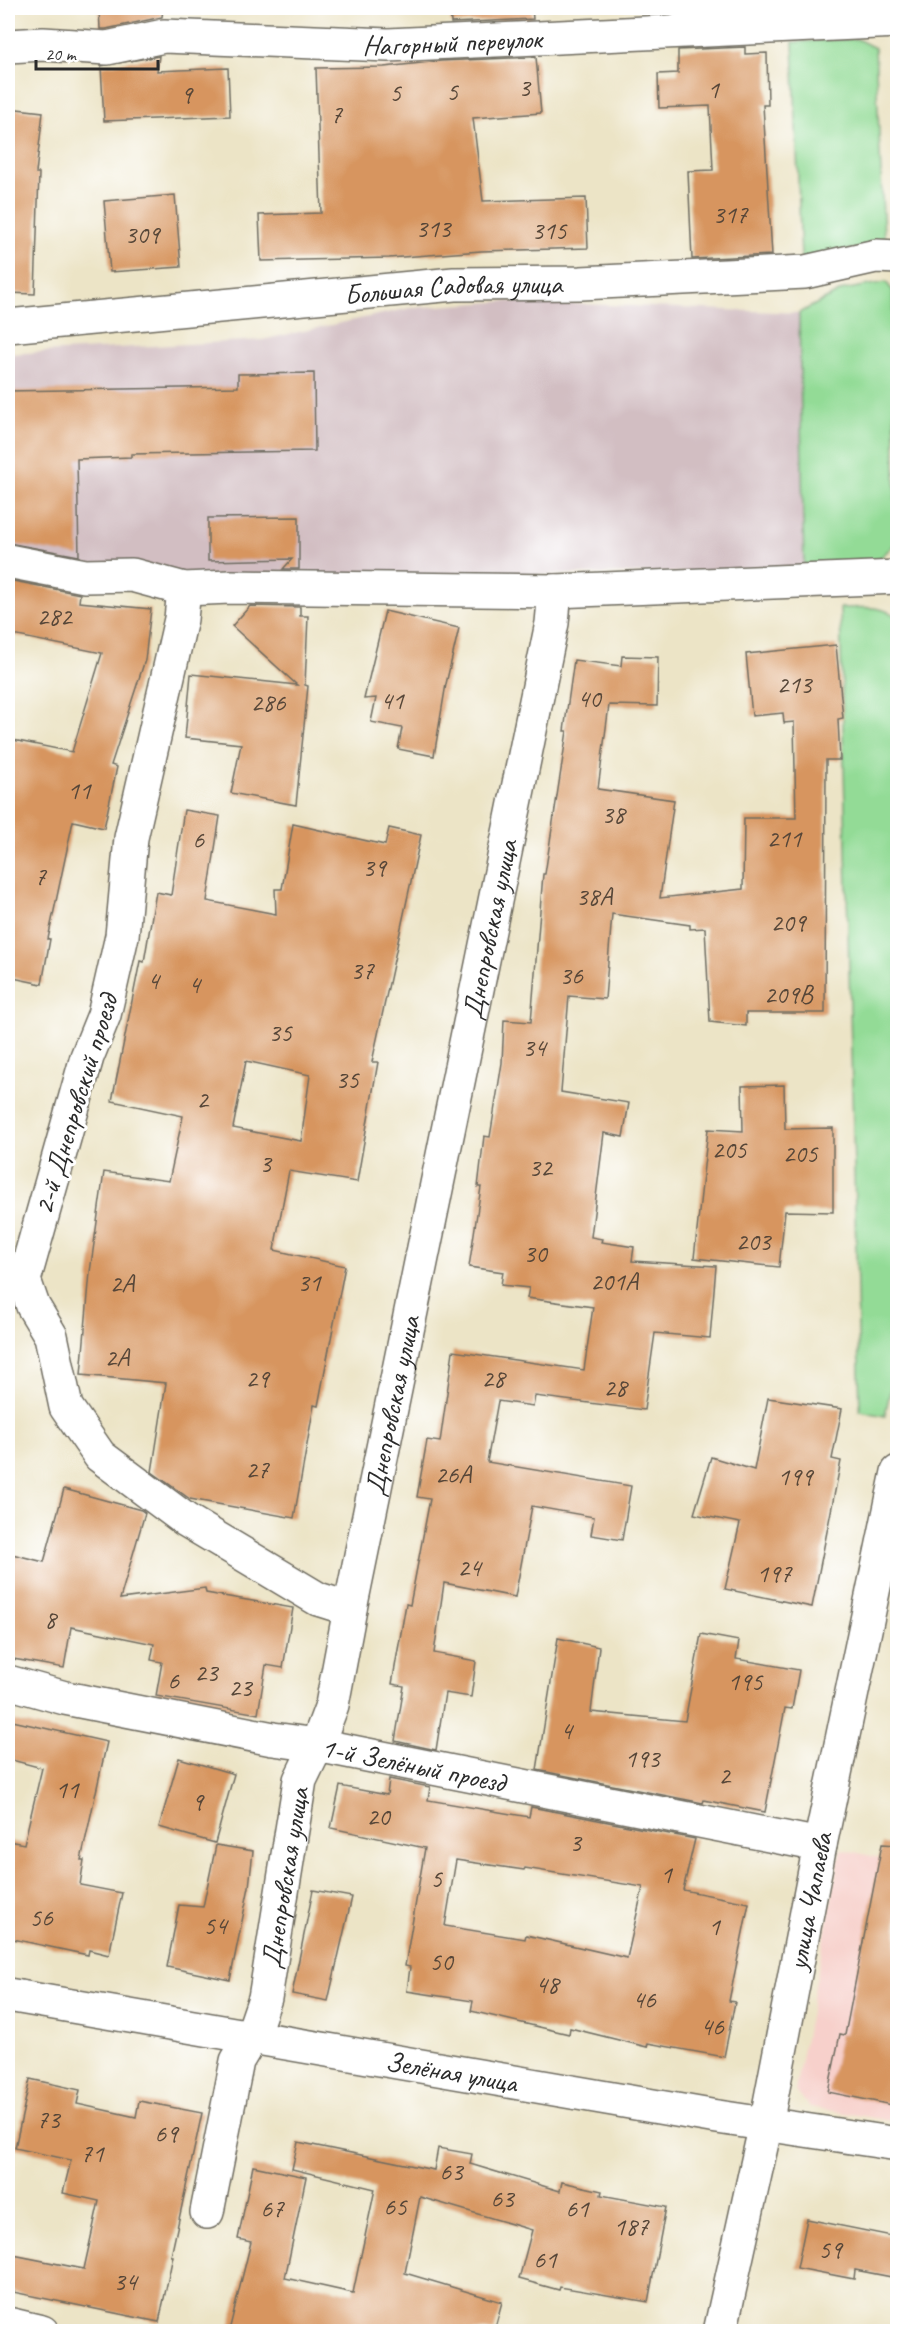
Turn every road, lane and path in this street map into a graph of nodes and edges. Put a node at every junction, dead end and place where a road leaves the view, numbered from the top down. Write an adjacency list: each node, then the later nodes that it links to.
1 (897, 21): 2 (street, Нагорный переулок)
2 (8, 46)
3 (897, 256): 4 (street, Большая Садовая улица)
4 (8, 326)
5 (8, 561): 7 (street)
6 (897, 578): 8 (street)
7 (184, 589): 8 (street); 9 (street, 2-й Днепровский проезд)
8 (555, 591): 11 (street, Днепровская улица)
9 (16, 1278): 11 (street, 2-й Днепровский проезд)
10 (897, 1472): 14 (street, улица Чапаева)
11 (350, 1609): 13 (street, Днепровская улица)
12 (8, 1682): 13 (street, 1-й Зелёный проезд)
13 (317, 1745): 14 (street, 1-й Зелёный проезд); 16 (street, Днепровская улица)
14 (820, 1845): 17 (street, улица Чапаева)
15 (8, 1995): 16 (street, Зелёная улица)
16 (252, 2036): 17 (street, Зелёная улица); 19 (street, Днепровская улица)
17 (766, 2124): 18 (street, Зелёная улица); 22 (street, улица Чапаева)
18 (897, 2144)
19 (207, 2211)
20 (8, 2324): 21 (street)
21 (42, 2331)
22 (720, 2331)

